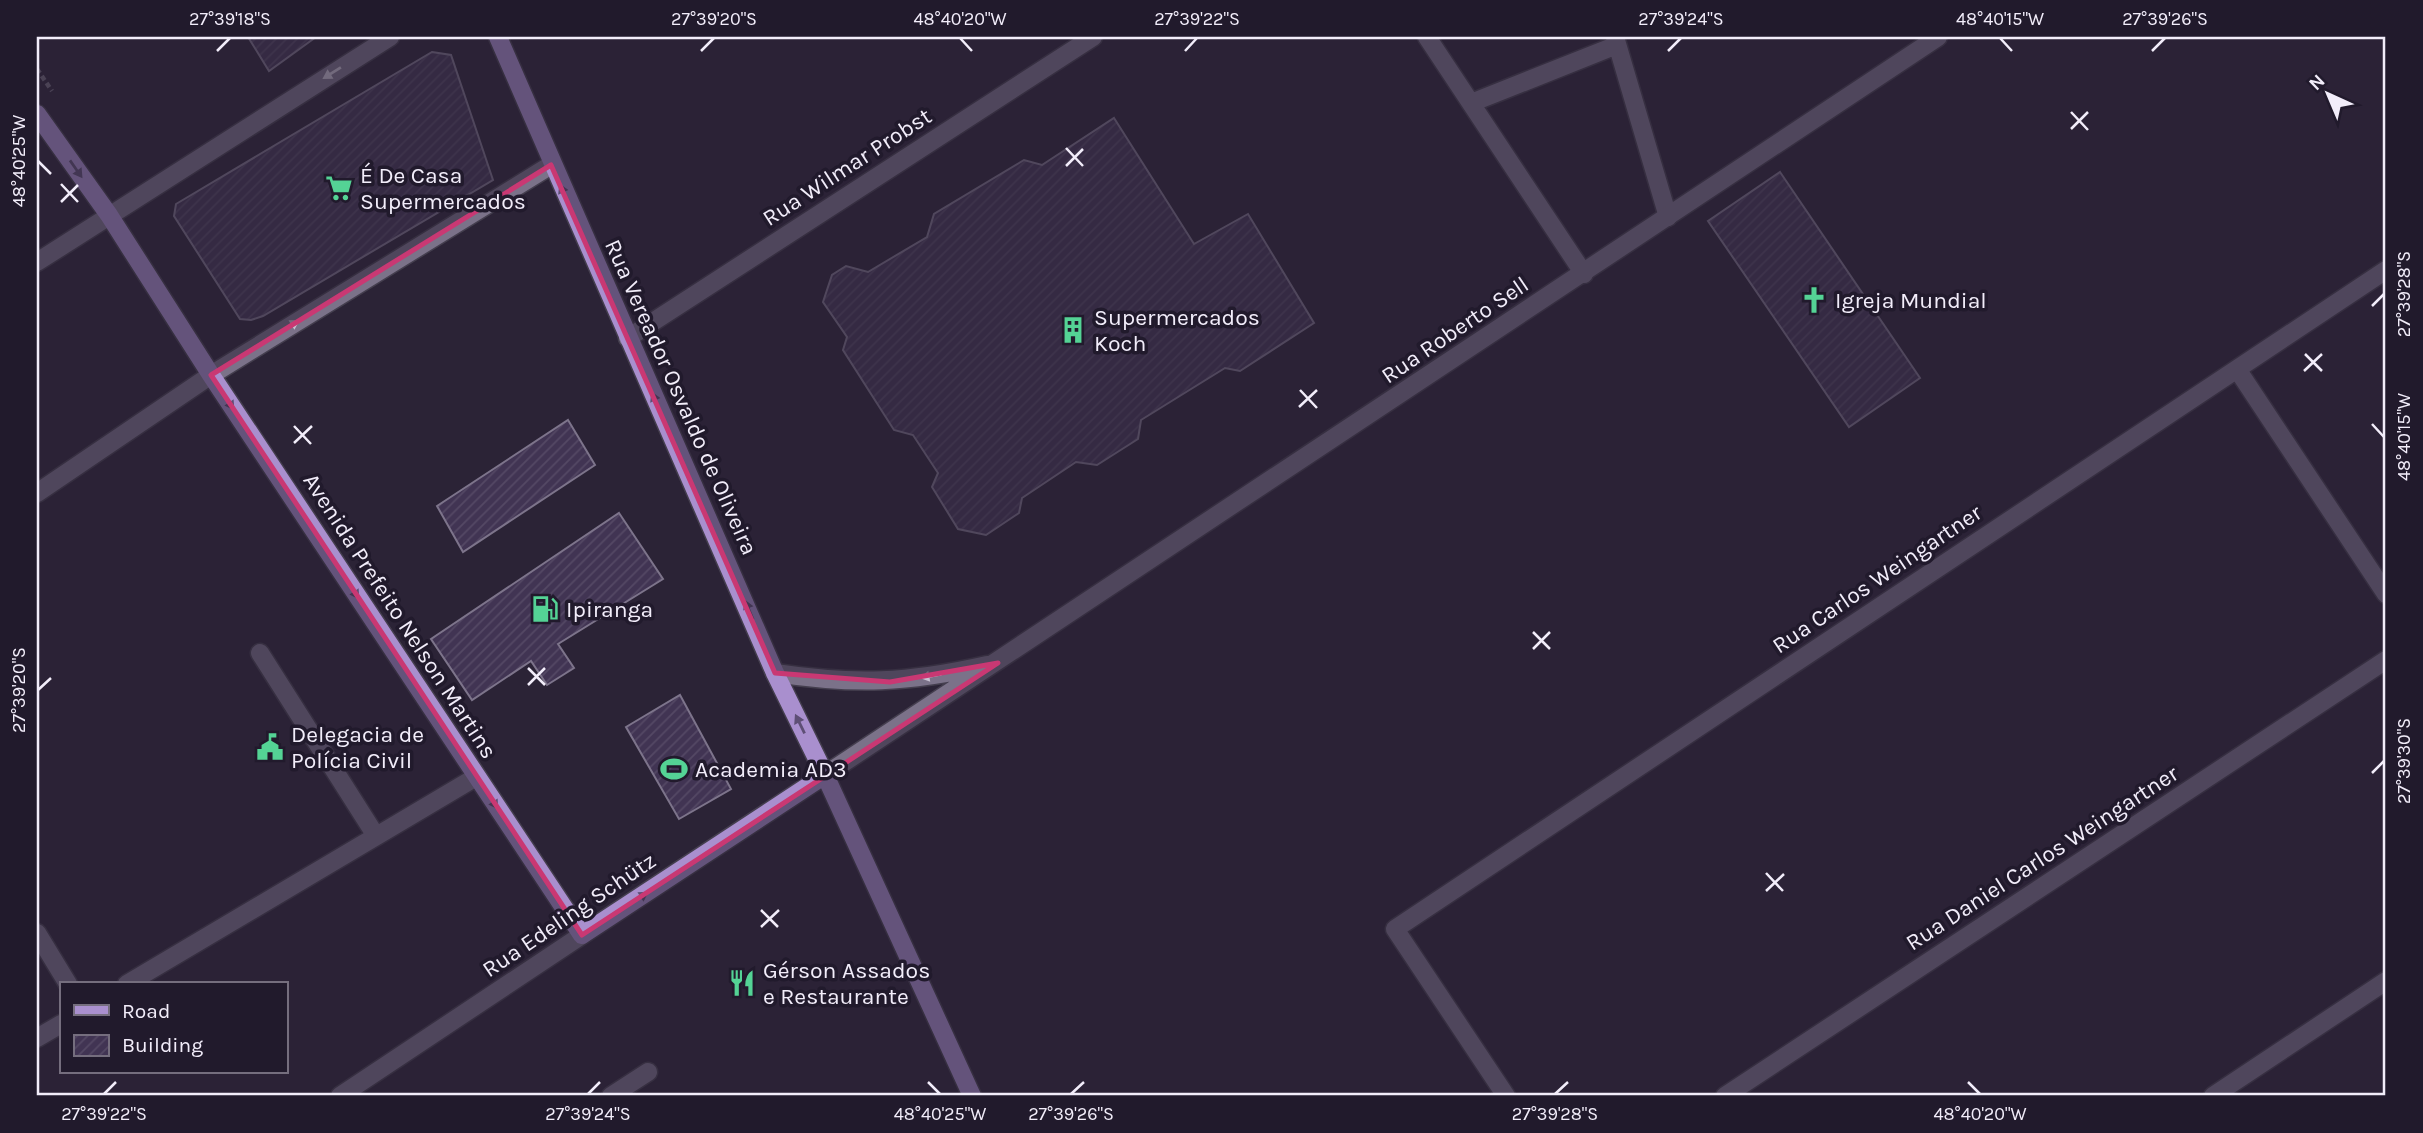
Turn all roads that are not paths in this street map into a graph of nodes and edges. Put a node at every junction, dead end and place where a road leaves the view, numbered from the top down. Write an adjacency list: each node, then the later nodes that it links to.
1 (390, 37): 10 (street, one-way to 10)
2 (498, 37): 9 (main road, Rua Vereador Osvaldo de Oliveira)
3 (1093, 37): 15 (street, Rua Wilmar Probst)
4 (1427, 37): 7 (street)
5 (1938, 37): 11 (street, Rua Roberto Sell)
6 (1616, 41): 7 (street); 11 (street)
7 (1471, 103): 14 (street)
8 (37, 114): 10 (main road, Avenida Prefeito Nelson Martins, one-way to 10)
9 (551, 165): 15 (main road, Rua Vereador Osvaldo de Oliveira, one-way to 9); 17 (street, one-way to 9)
10 (109, 215): 12 (street); 17 (main road, Avenida Prefeito Nelson Martins)
11 (1668, 217): 14 (street, Rua Roberto Sell)
12 (37, 262)
13 (2386, 270): 16 (street, Rua Carlos Weingartner)
14 (1584, 274): 22 (street, Rua Roberto Sell)
15 (628, 338): 23 (main road, Rua Vereador Osvaldo de Oliveira, one-way to 15)
16 (2237, 369): 19 (street); 38 (street, Rua Carlos Weingartner)
17 (211, 375): 18 (street); 25 (main road, Avenida Prefeito Nelson Martins, one-way to 25)
18 (37, 493)
19 (2386, 594)
20 (260, 653): 26 (street)
21 (2386, 660): 39 (street, Rua Daniel Carlos Weingartner)
22 (998, 663): 23 (street, Rua Roberto Sell, one-way to 23); 24 (street, Rua Roberto Sell)
23 (775, 673): 24 (main road, Rua Vereador Osvaldo de Oliveira, one-way to 23)
24 (825, 775): 28 (main road, Rua Edeling Schütz, one-way to 24); 37 (main road, Rua Vereador Osvaldo de Oliveira)
25 (477, 776): 26 (street); 28 (main road, Avenida Prefeito Nelson Martins, one-way to 28)
26 (376, 836): 31 (street)
27 (37, 933): 30 (street)
28 (582, 935): 35 (street, Rua Edeling Schütz)
29 (2386, 981): 40 (street)
30 (67, 982)
31 (130, 982)
32 (60, 1025): 33 (street)
33 (37, 1038)
34 (648, 1072): 36 (street)
35 (340, 1096)
36 (611, 1096)
37 (972, 1096)
38 (1506, 1096)
39 (1725, 1096)
40 (2213, 1096)

